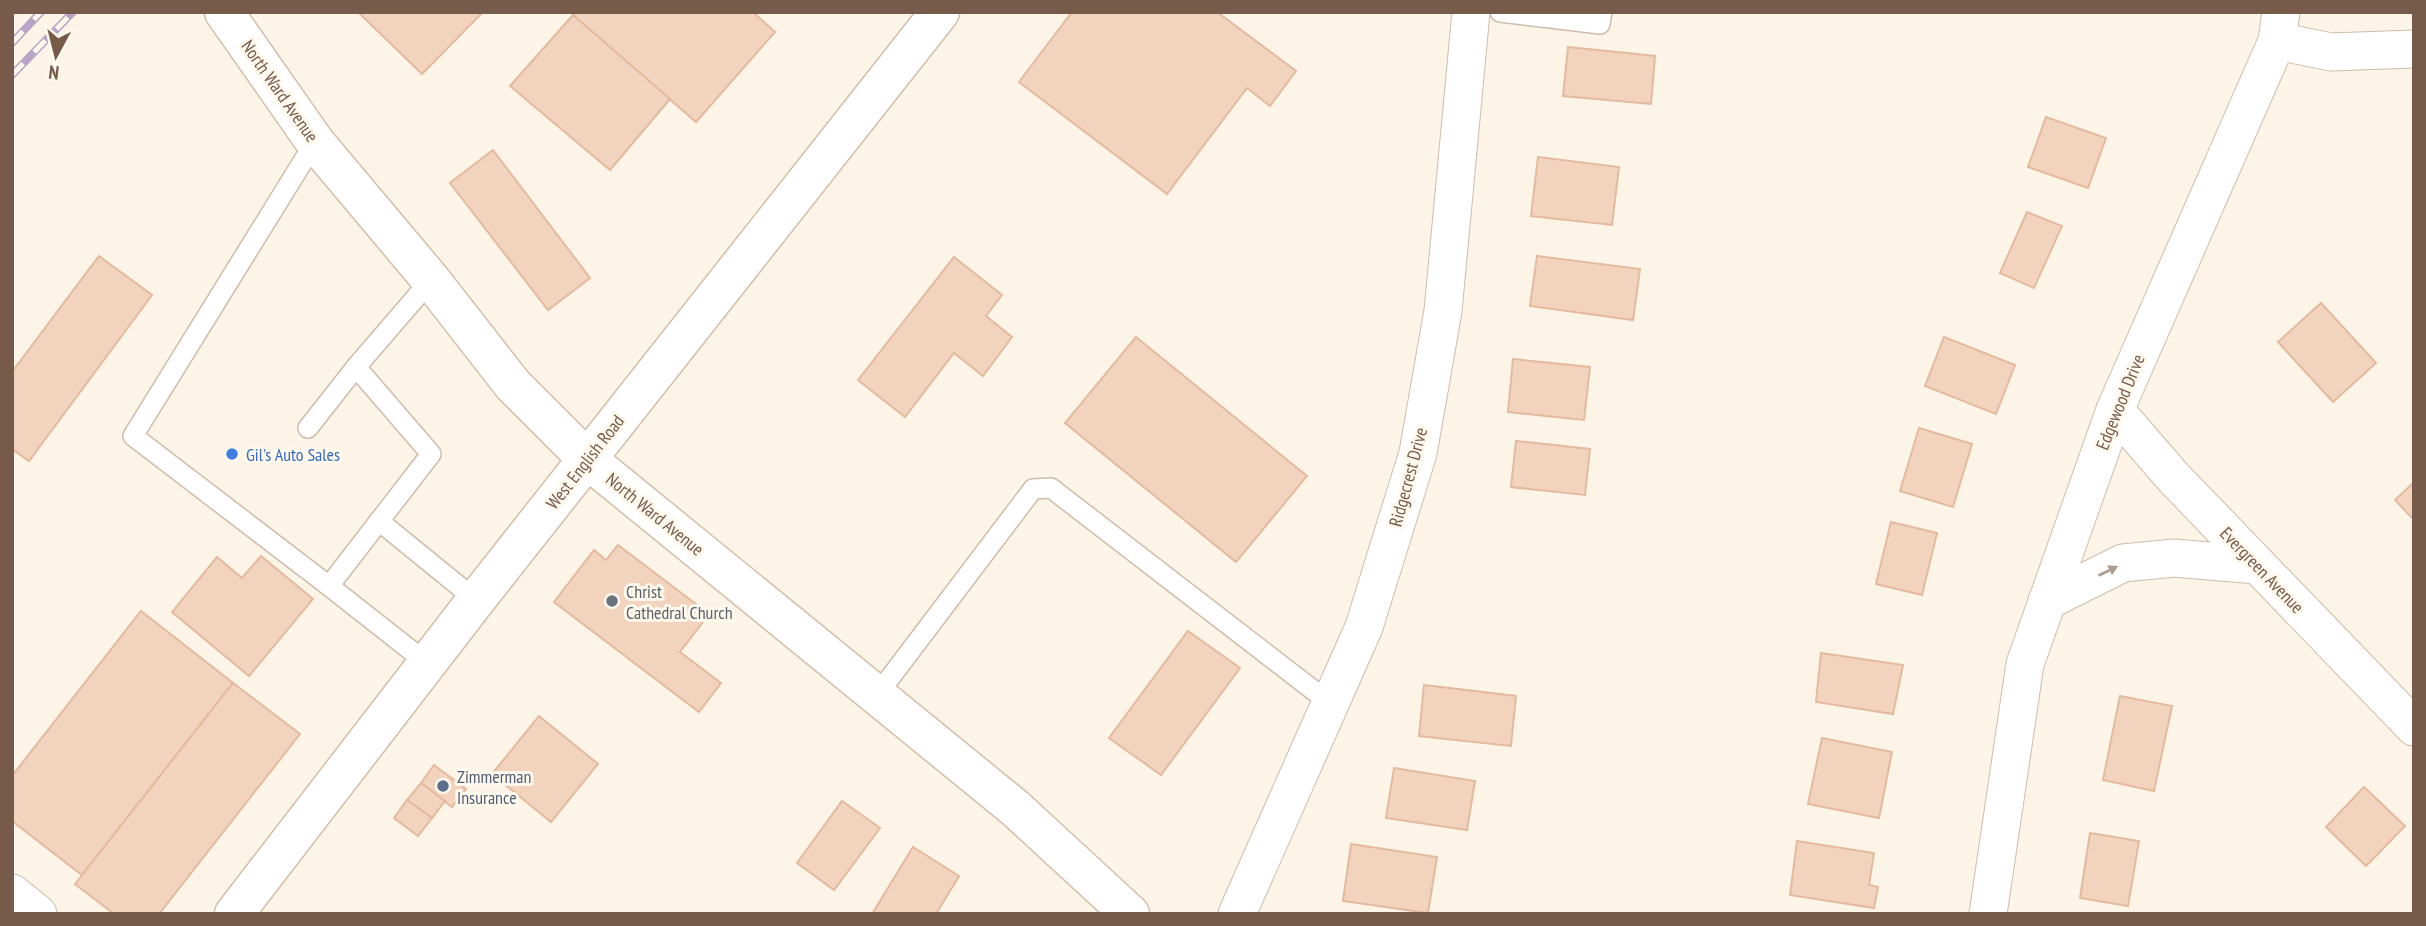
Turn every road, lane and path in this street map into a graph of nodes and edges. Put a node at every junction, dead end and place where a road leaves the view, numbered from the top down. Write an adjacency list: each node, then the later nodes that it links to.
1 (224, 12): 8 (street, North Ward Avenue)
2 (940, 12): 13 (street, West English Road)
3 (1471, 12): 21 (street, Ridgecrest Drive)
4 (1500, 12): 5 (lane)
5 (1602, 12)
6 (2279, 27): 7 (street, Edgewood Drive); 11 (street, Edgewood Drive)
7 (2414, 49)
8 (315, 142): 9 (street, North Ward Avenue); 16 (lane)
9 (431, 280): 10 (lane); 13 (street, North Ward Avenue)
10 (356, 367): 12 (lane); 14 (lane)
11 (2115, 410): 15 (street, Evergreen Avenue); 18 (street, Edgewood Drive)
12 (308, 428)
13 (587, 459): 17 (street, West English Road); 20 (street, North Ward Avenue)
14 (379, 521): 16 (lane); 17 (lane)
15 (2257, 565): 18 (street, one-way to 15); 22 (street, Evergreen Avenue)
16 (329, 586): 19 (lane)
17 (476, 600): 19 (street, West English Road)
18 (2047, 601): 28 (street, Edgewood Drive)
19 (427, 663): 25 (street, West English Road)
20 (877, 695): 21 (lane); 26 (street, North Ward Avenue)
21 (1330, 703): 27 (street, Ridgecrest Drive)
22 (2414, 727)
23 (12, 893): 24 (street)
24 (38, 914)
25 (234, 914)
26 (1130, 914)
27 (1237, 914)
28 (1988, 914)

